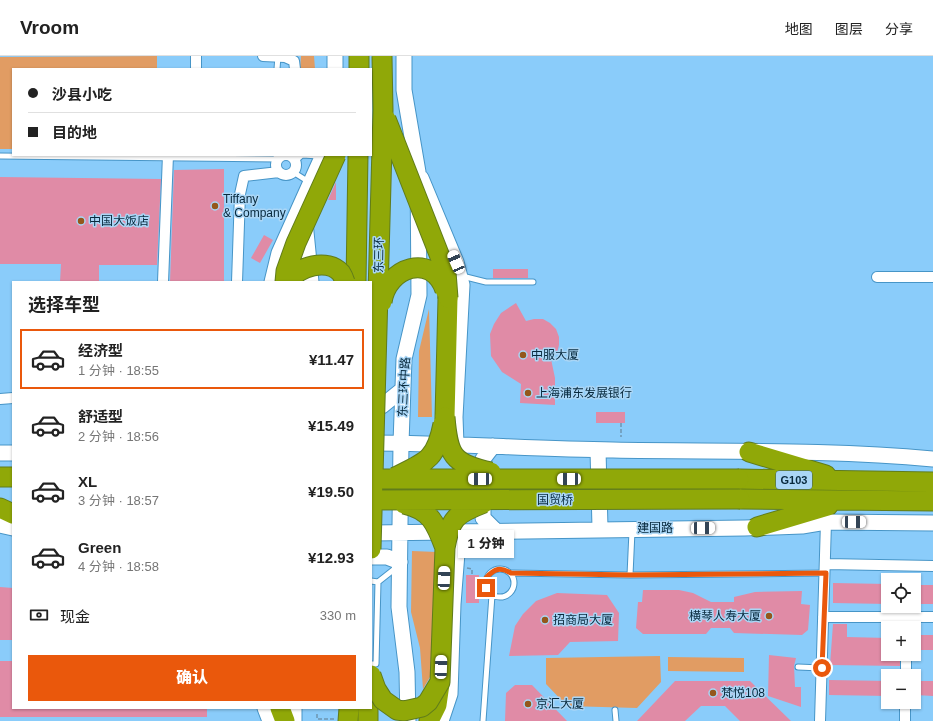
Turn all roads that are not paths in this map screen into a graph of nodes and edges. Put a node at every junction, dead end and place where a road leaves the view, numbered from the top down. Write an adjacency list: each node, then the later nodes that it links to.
1 (196, 56): 9 (street)
2 (263, 56): 3 (street)
3 (278, 56): 4 (street); 10 (lane)
4 (281, 56): 11 (street)
5 (335, 56): 12 (street)
6 (359, 56): 13 (highway)
7 (382, 56): 14 (highway, 东三环, bridge)
8 (404, 56): 23 (street, 东三环中路)
9 (196, 68)
10 (277, 68)
11 (295, 68)
12 (335, 68)
13 (359, 68)
14 (383, 110): 38 (highway, bridge); 39 (highway, 东三环, bridge)
15 (0, 156): 16 (lane)
16 (168, 156): 20 (lane); 29 (street)
17 (326, 156): 24 (street)
18 (327, 156): 32 (highway, bridge)
19 (358, 156): 36 (highway, 东三环)
20 (286, 157): 21 (street); 22 (street)
21 (279, 172): 22 (street); 30 (street)
22 (293, 172): 24 (lane)
23 (418, 172): 26 (street); 40 (street, 东三环中路)
24 (311, 183): 25 (street)
25 (303, 201): 31 (street); 34 (street)
26 (460, 276): 37 (lane); 47 (street)
27 (877, 277): 28 (street)
28 (933, 277)
29 (163, 281)
30 (237, 281)
31 (272, 281)
32 (285, 281)
33 (290, 281): 35 (highway, bridge)
34 (311, 281)
35 (344, 281)
36 (356, 281)
37 (533, 282)
38 (448, 298): 39 (highway, bridge); 44 (highway)
39 (378, 329): 66 (highway, 东三环, bridge)
40 (403, 390): 43 (street); 45 (street, 东三环中路)
41 (12, 398): 42 (street)
42 (0, 399)
43 (372, 406)
44 (445, 416): 56 (highway, bridge); 57 (highway, bridge)
45 (401, 443): 46 (street); 47 (street); 76 (street, 东三环中路)
46 (372, 444)
47 (456, 444): 48 (street)
48 (493, 446): 49 (street); 74 (street)
49 (598, 450): 50 (street); 72 (street)
50 (749, 452): 51 (street); 58 (highway)
51 (794, 453): 52 (street); 59 (highway)
52 (933, 459)
53 (0, 477): 54 (highway)
54 (12, 477)
55 (372, 479): 56 (highway, 国贸桥 / G103, bridge)
56 (390, 479): 57 (highway, 国贸桥 / G103, bridge)
57 (523, 479): 58 (highway, 国贸桥 / G103, bridge)
58 (849, 482): 59 (highway, G103)
59 (875, 482): 60 (highway, G103)
60 (933, 482)
61 (372, 500): 62 (highway, 国贸桥 / G103, bridge)
62 (390, 500): 64 (highway, 国贸桥 / G103, bridge); 78 (highway, bridge)
63 (847, 500): 64 (highway, 国贸桥 / G103, bridge); 65 (highway, G103); 70 (highway)
64 (490, 501): 78 (highway, bridge)
65 (933, 501)
66 (372, 518)
67 (826, 522): 68 (street, 建国路); 70 (street, 建国路); 82 (street)
68 (933, 523)
69 (0, 525): 71 (street)
70 (756, 527): 73 (street, 建国路)
71 (12, 528)
72 (600, 528): 73 (street, 建国路); 74 (street, 建国路)
73 (632, 528): 84 (lane)
74 (495, 530): 75 (street, 建国路)
75 (462, 531): 76 (street, 建国路); 109 (street)
76 (401, 532): 77 (street, 建国路); 80 (street, 东三环中路)
77 (372, 533)
78 (444, 548): 96 (highway, bridge)
79 (372, 557): 80 (street)
80 (400, 564): 86 (lane); 107 (street, 东三环中路)
81 (933, 566): 82 (street)
82 (826, 568): 84 (lane); 88 (street)
83 (511, 573): 84 (lane); 87 (lane); 87 (lane)
84 (630, 575)
85 (372, 582): 86 (lane)
86 (378, 582): 92 (lane)
87 (492, 595): 110 (lane)
88 (823, 617): 89 (street); 94 (street)
89 (907, 617): 90 (street); 91 (street)
90 (933, 617)
91 (907, 621)
92 (372, 664)
93 (798, 667): 94 (lane)
94 (822, 668): 112 (street)
95 (372, 678): 96 (highway, bridge)
96 (440, 682): 108 (highway)
97 (265, 709): 103 (street)
98 (280, 709): 104 (highway)
99 (294, 709): 105 (street)
100 (368, 709): 106 (highway)
101 (905, 709): 113 (street)
102 (615, 710): 111 (lane)
103 (270, 721)
104 (285, 721)
105 (294, 721)
106 (368, 721)
107 (408, 721)
108 (429, 721)
109 (441, 721)
110 (483, 721)
111 (616, 721)
112 (820, 721)
113 (905, 721)

